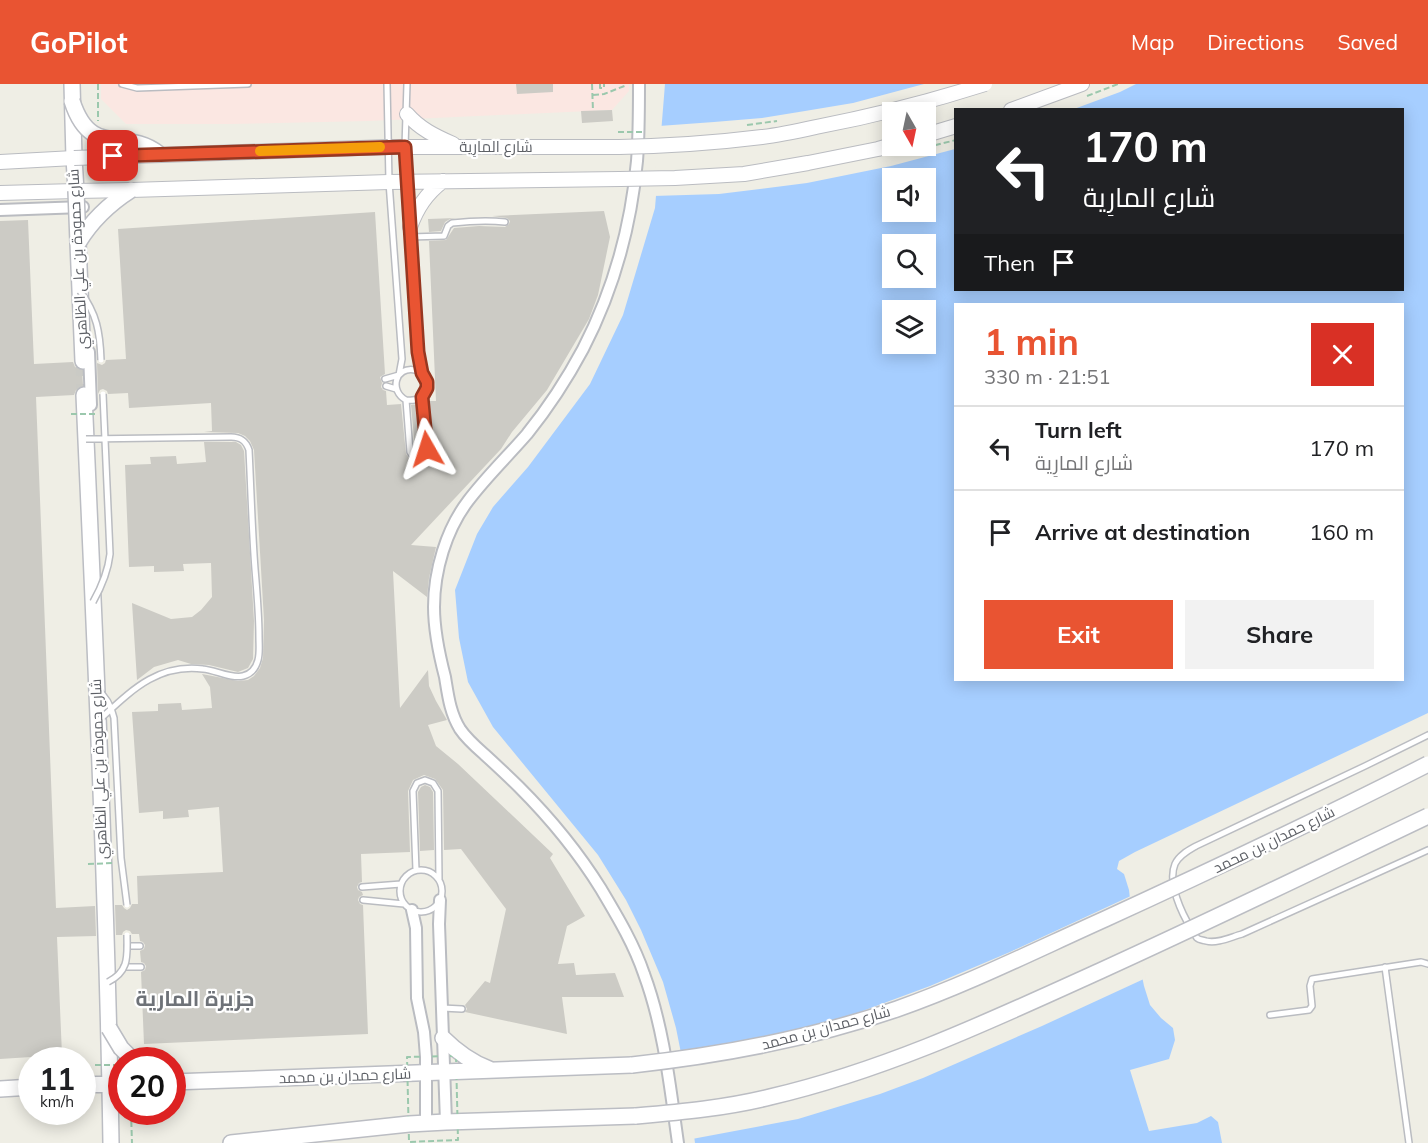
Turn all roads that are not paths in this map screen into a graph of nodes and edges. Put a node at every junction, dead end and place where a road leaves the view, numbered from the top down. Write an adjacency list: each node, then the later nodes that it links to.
1 (72, 84): 11 (main road, شارع حمودة بن علي الظاهري)
2 (79, 84): 29 (street)
3 (122, 84): 10 (lane)
4 (248, 84): 10 (lane)
5 (387, 84): 16 (lane)
6 (407, 84): 13 (lane)
7 (638, 84): 90 (street)
8 (985, 84): 18 (street, شارع المارِية, bridge)
9 (1082, 84): 12 (street)
10 (166, 86)
11 (72, 101): 20 (main road, bridge); 21 (main road, شارع حمودة بن علي الظاهري, bridge)
12 (1016, 108)
13 (407, 114): 17 (lane); 18 (street)
14 (954, 127): 15 (street)
15 (936, 132)
16 (388, 147): 17 (street, شارع المارِية); 20 (street, شارع المارِية, bridge); 24 (lane)
17 (405, 147): 18 (street, شارع المارِية); 25 (lane)
18 (461, 147)
19 (882, 148): 23 (street, bridge)
20 (159, 154): 21 (street, شارع المارِية, bridge)
21 (74, 158): 22 (street, شارع المارِية); 27 (main road, شارع حمودة بن علي الظاهري)
22 (0, 162)
23 (442, 181): 25 (street); 32 (street)
24 (389, 182): 25 (street); 26 (street); 38 (lane)
25 (407, 182): 32 (lane)
26 (131, 190): 27 (street, bridge); 33 (main road, bridge)
27 (76, 191): 28 (street); 33 (main road, شارع حمودة بن علي الظاهري, bridge)
28 (0, 194)
29 (83, 207): 30 (street); 88 (street)
30 (0, 210)
31 (505, 222): 32 (lane)
32 (410, 232): 37 (lane)
33 (78, 243): 34 (main road, شارع حمودة بن علي الظاهري)
34 (80, 291): 35 (lane, bridge); 36 (main road, شارع حمودة بن علي الظاهري)
35 (101, 360)
36 (83, 362)
37 (422, 373): 38 (lane); 44 (lane)
38 (399, 375): 39 (lane); 41 (lane)
39 (385, 379)
40 (386, 386): 41 (lane)
41 (396, 389): 45 (lane)
42 (103, 394): 46 (lane, bridge)
43 (84, 395): 47 (main road, شارع حمودة بن علي الظاهري)
44 (422, 397): 45 (lane); 45 (lane)
45 (406, 400)
46 (105, 439): 47 (lane, bridge); 48 (lane, bridge); 50 (lane, bridge)
47 (86, 440): 48 (main road, شارع حمودة بن علي الظاهري)
48 (93, 602): 49 (main road, شارع حمودة بن علي الظاهري)
49 (96, 688): 50 (lane, bridge); 51 (main road, شارع حمودة بن علي الظاهري)
50 (112, 709): 51 (lane, bridge); 62 (lane, bridge)
51 (97, 722): 71 (main road, شارع حمودة بن علي الظاهري)
52 (1428, 735): 55 (lane)
53 (1428, 764): 79 (main road, شارع حمدان بن محمد, bridge)
54 (1428, 816): 85 (main road, bridge)
55 (1428, 849)
56 (416, 870): 57 (lane); 57 (lane); 58 (lane)
57 (439, 880): 61 (lane)
58 (401, 884): 59 (lane); 63 (lane)
59 (362, 887)
60 (363, 900): 63 (lane)
61 (440, 900): 63 (lane); 72 (street)
62 (127, 905)
63 (408, 907): 81 (street)
64 (127, 935): 65 (lane, bridge)
65 (127, 946): 66 (lane); 68 (lane, bridge)
66 (140, 946)
67 (1428, 964): 70 (lane)
68 (124, 967): 69 (lane); 71 (lane, bridge)
69 (141, 967)
70 (1385, 967): 74 (lane); 91 (lane)
71 (108, 982): 75 (main road, شارع حمودة بن علي الظاهري)
72 (442, 1008): 73 (lane); 76 (street)
73 (462, 1009)
74 (1270, 1015)
75 (109, 1028): 77 (main road, شارع حمودة بن علي الظاهري); 78 (main road, bridge)
76 (443, 1038): 79 (main road); 80 (street)
77 (109, 1047)
78 (120, 1047)
79 (492, 1071): 80 (main road, شارع حمدان بن محمد)
80 (444, 1072): 81 (main road, شارع حمدان بن محمد); 85 (street)
81 (426, 1073): 82 (main road, شارع حمدان بن محمد); 86 (street)
82 (186, 1082)
83 (18, 1088): 84 (main road)
84 (0, 1089)
85 (446, 1122): 86 (main road)
86 (426, 1123): 89 (main road)
87 (114, 1125): 88 (main road, شارع حمودة بن علي الظاهري)
88 (113, 1143)
89 (231, 1143)
90 (678, 1143)
91 (1409, 1143)

